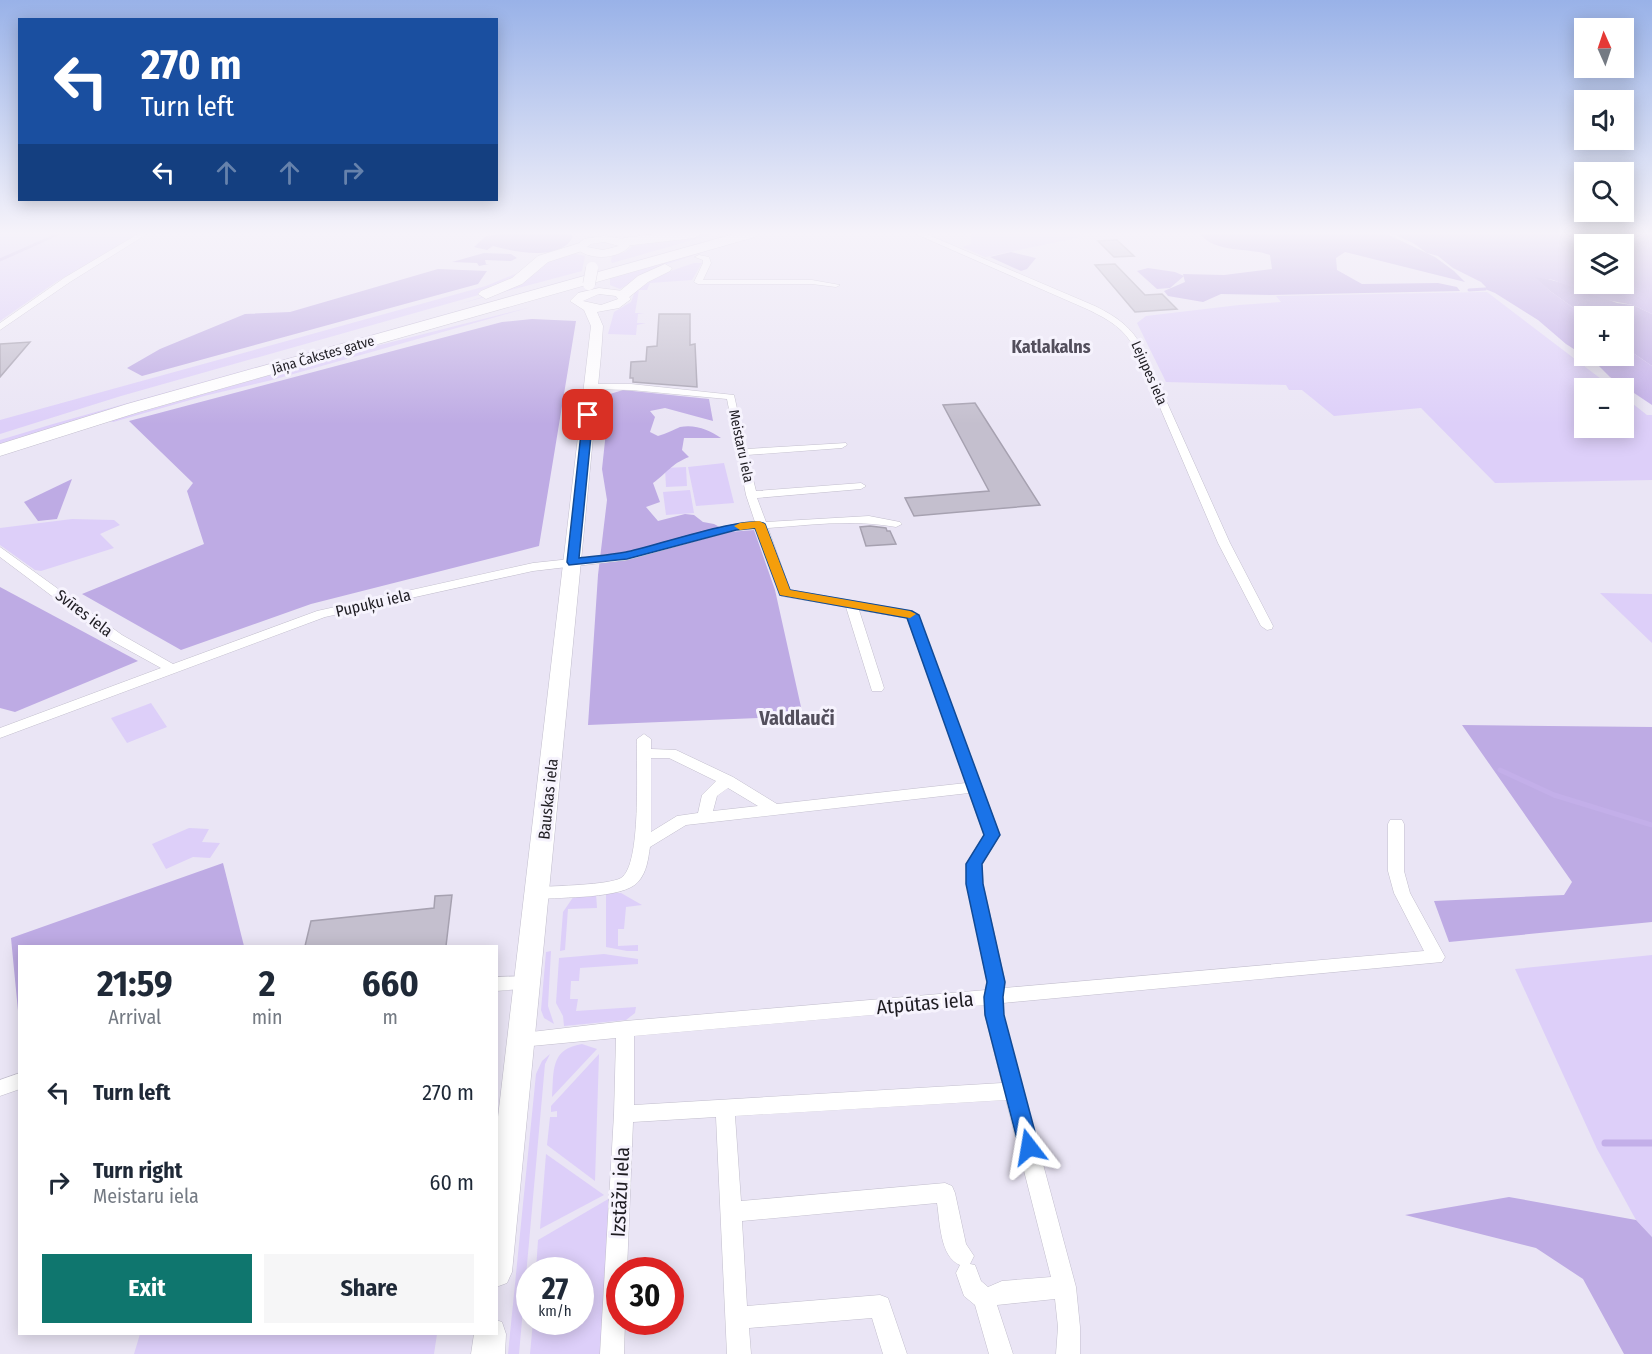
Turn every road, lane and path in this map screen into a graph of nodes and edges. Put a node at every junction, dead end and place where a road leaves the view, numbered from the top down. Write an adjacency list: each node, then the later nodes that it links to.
1 (43, 297): 12 (street)
2 (473, 297): 13 (highway)
3 (506, 297): 13 (highway, Jāņa Čakstes gatve)
4 (525, 297): 13 (highway, Jāņa Čakstes gatve)
5 (576, 297): 13 (highway)
6 (592, 297): 11 (main road, Bauskas iela)
7 (596, 297): 10 (main road)
8 (623, 297): 10 (main road, Bauskas iela)
9 (1067, 297): 26 (street, Lejupes iela)
10 (609, 307): 11 (main road, Bauskas iela)
11 (597, 326): 14 (main road, Bauskas iela)
12 (0, 327)
13 (299, 357): 15 (highway, Jāņa Čakstes gatve); 17 (highway, Jāņa Čakstes gatve)
14 (591, 387): 18 (street, Meistaru iela); 24 (main road, Bauskas iela)
15 (0, 437)
16 (842, 445): 18 (street)
17 (0, 450)
18 (742, 453): 20 (street, Meistaru iela)
19 (861, 486): 20 (street)
20 (751, 495): 21 (street, Meistaru iela)
21 (759, 524): 22 (street, Pupuķu iela); 24 (street, Pupuķu iela); 25 (street, Meistaru iela)
22 (896, 525)
23 (0, 551): 27 (street, Svīres iela)
24 (573, 562): 27 (street, Pupuķu iela); 36 (main road, Bauskas iela)
25 (851, 603): 28 (street); 31 (street)
26 (1267, 626)
27 (172, 669): 29 (street, Pupuķu iela)
28 (877, 688)
29 (0, 733)
30 (728, 781): 32 (street); 33 (street); 35 (street)
31 (974, 787): 32 (street); 39 (street)
32 (774, 810): 33 (street)
33 (705, 818): 35 (street)
34 (1396, 824): 39 (street, Atpūtas iela)
35 (643, 844): 36 (street)
36 (538, 893): 37 (main road, Bauskas iela)
37 (528, 982): 38 (street); 41 (main road, Bauskas iela)
38 (498, 984)
39 (994, 997): 40 (street, Atpūtas iela); 44 (street)
40 (625, 1029): 41 (street, Atpūtas iela); 46 (street, Izstāžu iela)
41 (521, 1039): 48 (main road, Bauskas iela)
42 (18, 1082): 43 (street)
43 (0, 1088)
44 (1014, 1091): 45 (street); 49 (street)
45 (725, 1108): 46 (street); 47 (street)
46 (624, 1114): 54 (street, Izstāžu iela)
47 (731, 1212): 50 (street); 51 (street)
48 (498, 1253)
49 (1065, 1287): 50 (street); 58 (street)
50 (986, 1299): 57 (street)
51 (737, 1318): 55 (street); 56 (street)
52 (490, 1335): 53 (main road)
53 (488, 1354)
54 (612, 1354)
55 (739, 1354)
56 (895, 1354)
57 (1001, 1354)
58 (1068, 1354)

